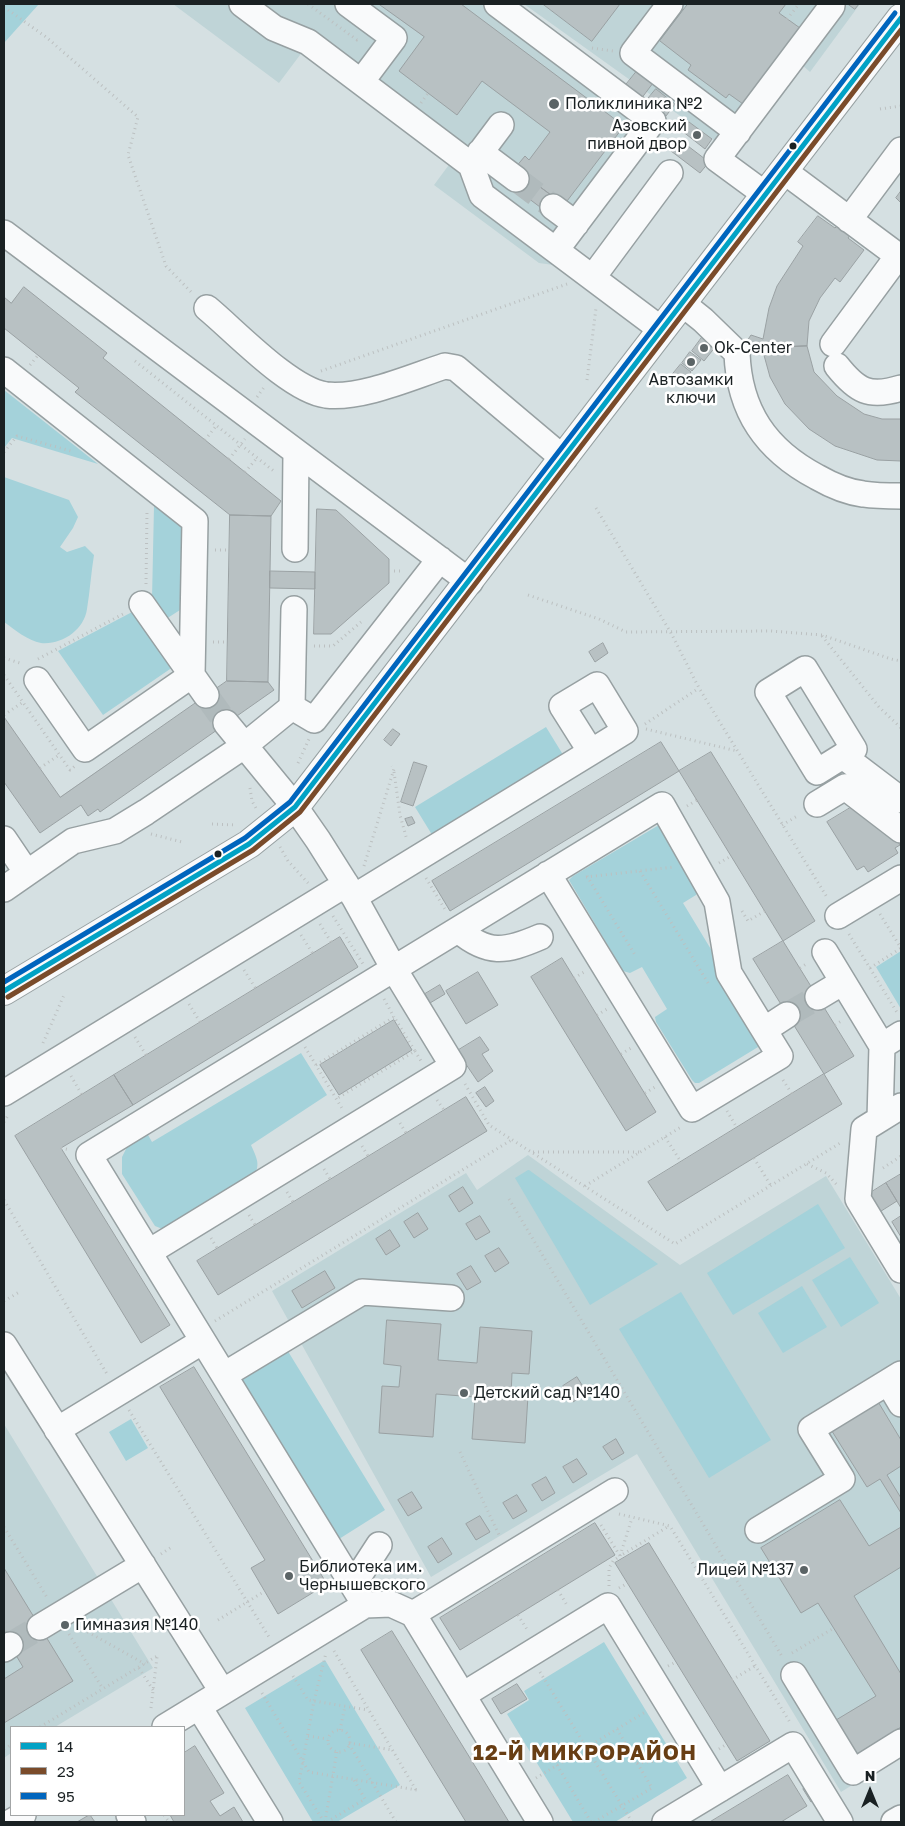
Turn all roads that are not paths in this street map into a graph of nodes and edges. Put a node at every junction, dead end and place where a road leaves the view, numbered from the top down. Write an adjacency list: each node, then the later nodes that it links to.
1 (348, 4): 7 (street)
2 (497, 4): 18 (street)
3 (830, 4): 9 (street)
4 (659, 7): 9 (street)
5 (256, 8): 7 (street)
6 (899, 25): 12 (main road)
7 (361, 82): 11 (street)
8 (501, 125): 11 (street)
9 (738, 132): 15 (street)
10 (901, 150): 17 (street)
11 (476, 158): 14 (street); 20 (street)
12 (784, 171): 15 (main road); 17 (street)
13 (670, 173): 22 (street)
14 (516, 179)
15 (766, 195): 23 (main road)
16 (553, 207): 18 (street)
17 (849, 220): 21 (street)
18 (576, 224): 20 (street)
19 (4, 233): 28 (street)
20 (556, 250): 22 (street)
21 (900, 257): 27 (street)
22 (591, 276): 25 (street)
23 (682, 304): 25 (main road); 30 (street)
24 (207, 308): 29 (street)
25 (662, 330): 29 (main road)
26 (16, 369): 37 (street)
27 (901, 388)
28 (296, 453): 31 (street); 32 (street)
29 (564, 459): 33 (main road)
30 (901, 496)
31 (295, 549)
32 (440, 559): 33 (street); 39 (street)
33 (470, 582): 46 (main road)
34 (142, 604): 37 (street)
35 (294, 609): 39 (street)
36 (32, 669): 37 (street)
37 (192, 675): 38 (street)
38 (206, 695)
39 (292, 707): 41 (street)
40 (226, 723): 41 (street)
41 (244, 746): 46 (street); 49 (street)
42 (591, 752): 53 (street)
43 (843, 756): 44 (street)
44 (901, 800)
45 (817, 804): 47 (street)
46 (295, 808): 53 (street); 60 (main road)
47 (901, 830)
48 (4, 839): 49 (street)
49 (27, 873): 52 (street)
50 (548, 874): 55 (street); 63 (street); 63 (street)
51 (901, 878): 54 (street)
52 (4, 889)
53 (350, 891): 58 (street); 65 (street)
54 (838, 916)
55 (458, 930): 56 (street); 58 (street)
56 (540, 937)
57 (825, 952): 59 (street)
58 (394, 969): 68 (street); 68 (street)
59 (843, 982): 61 (street); 64 (street)
60 (5, 989)
61 (818, 997)
62 (788, 1015): 63 (street)
63 (764, 1030)
64 (892, 1040): 67 (street)
65 (4, 1093)
66 (901, 1106): 67 (street)
67 (872, 1124): 69 (street)
68 (149, 1252): 71 (street)
69 (901, 1270)
70 (451, 1298): 73 (street)
71 (201, 1336): 73 (street); 76 (street)
72 (8, 1361): 76 (street)
73 (224, 1375): 81 (street)
74 (895, 1378): 75 (street); 78 (street)
75 (901, 1404)
76 (57, 1430): 80 (street)
77 (601, 1500): 82 (street)
78 (758, 1530)
79 (379, 1545): 81 (street)
80 (143, 1565): 83 (street); 85 (street)
81 (359, 1595): 82 (street); 85 (street)
82 (414, 1614): 86 (street)
83 (49, 1622)
84 (788, 1667): 89 (street)
85 (222, 1691): 87 (street)
86 (463, 1695): 90 (street); 93 (street)
87 (199, 1707): 88 (street); 92 (street)
88 (158, 1718)
89 (901, 1742)
90 (720, 1788): 94 (street); 95 (street)
91 (901, 1818): 96 (street)
92 (270, 1822)
93 (540, 1822)
94 (665, 1822)
95 (840, 1822)
96 (894, 1822)

